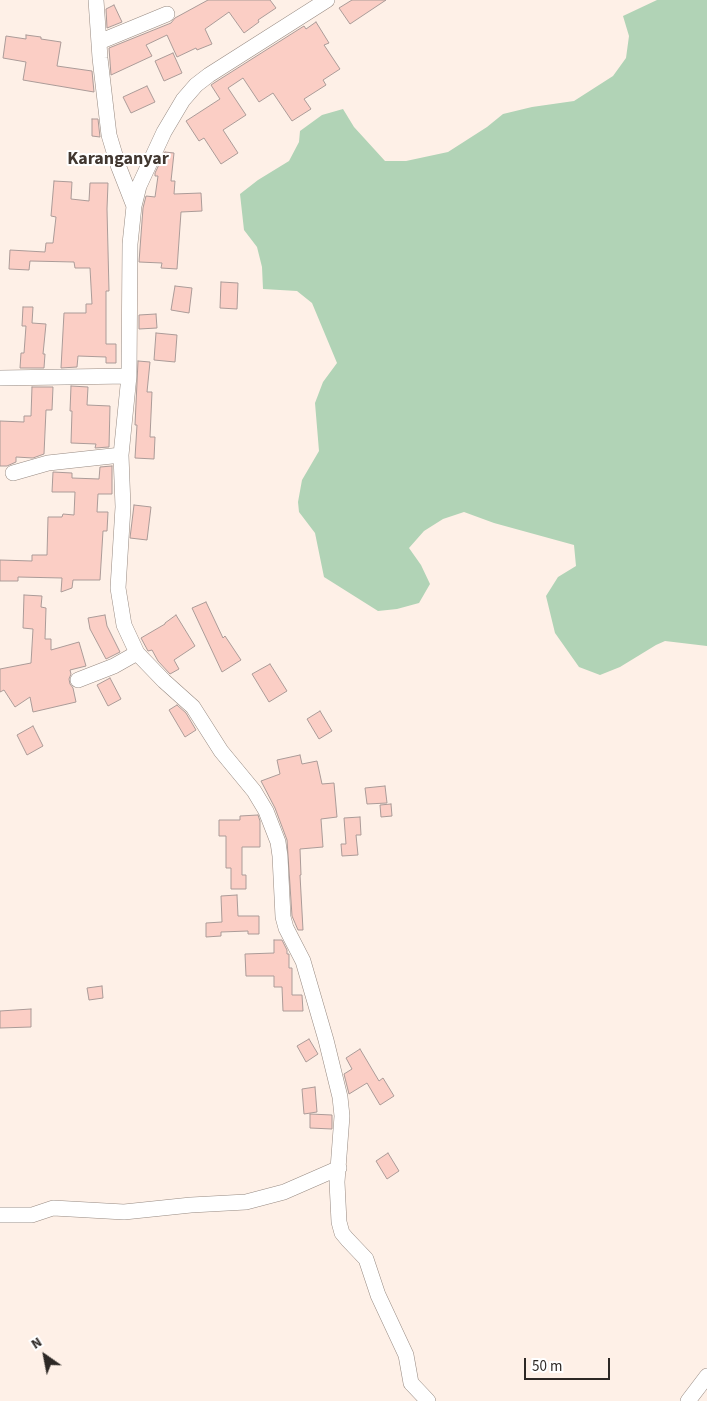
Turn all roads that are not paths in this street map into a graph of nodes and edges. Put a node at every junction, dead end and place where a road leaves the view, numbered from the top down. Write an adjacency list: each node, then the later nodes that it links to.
1 (96, 0): 4 (street)
2 (327, 0): 5 (street)
3 (167, 14): 4 (street)
4 (99, 42): 5 (street)
5 (134, 206): 6 (street)
6 (129, 376): 7 (street); 8 (street)
7 (0, 378)
8 (121, 455): 9 (street); 10 (street)
9 (13, 473)
10 (137, 653): 11 (street); 12 (street)
11 (78, 680)
12 (339, 1168): 13 (street); 15 (street)
13 (0, 1215)
14 (707, 1376): 16 (street)
15 (428, 1401)
16 (688, 1401)

